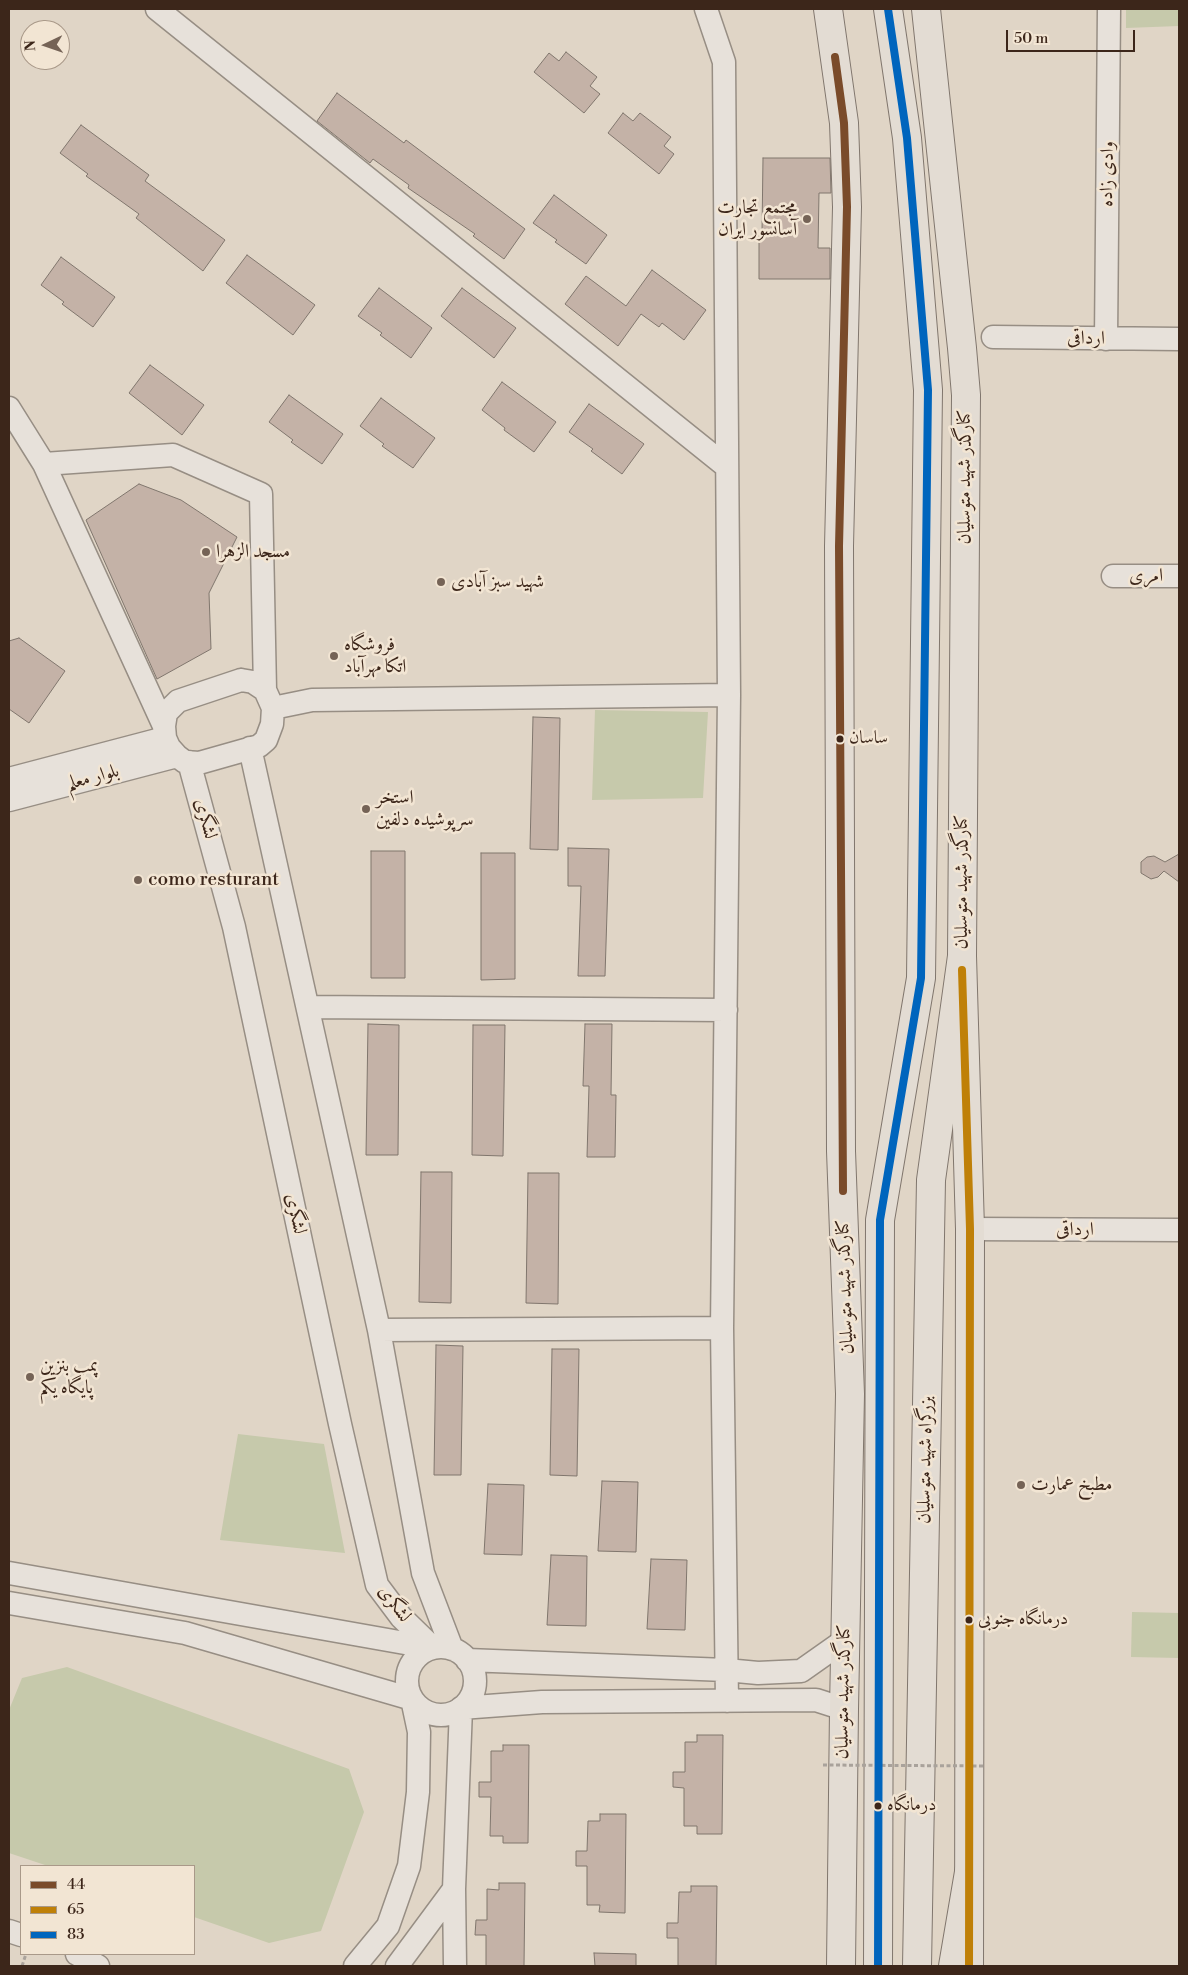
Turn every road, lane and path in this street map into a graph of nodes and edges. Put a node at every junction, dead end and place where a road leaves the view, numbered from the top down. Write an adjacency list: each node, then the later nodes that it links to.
1 (157, 9): 12 (street)
2 (706, 9): 12 (street)
3 (828, 9): 29 (main road, کنارگذر شهید متوسلیان)
4 (888, 9): 26 (main road)
5 (1109, 9): 8 (street, وادی زاده)
6 (928, 14): 21 (main road, کنارگذر شهید متوسلیان)
7 (993, 337): 8 (street, ارداقی)
8 (1106, 339): 9 (street, ارداقی)
9 (1179, 339)
10 (9, 408): 11 (street, لشگری)
11 (44, 464): 16 (street); 17 (street, لشگری)
12 (727, 468): 15 (street)
13 (1114, 576): 14 (street, امری)
14 (1179, 576)
15 (729, 695): 16 (street); 23 (street)
16 (269, 699): 17 (street); 18 (street)
17 (174, 745): 18 (street); 19 (street, بلوار معلم); 20 (street, بلوار معلم); 33 (street, لشگری)
18 (250, 748): 22 (street, لشگری)
19 (9, 779)
20 (9, 800)
21 (962, 956): 24 (main road, کنارگذر شهید متوسلیان); 50 (main road, بزرگراه شهید متوسلیان)
22 (308, 1007): 23 (street); 28 (street, لشگری)
23 (726, 1010): 27 (street)
24 (970, 1229): 25 (street, ارداقی); 41 (main road, کنارگذر شهید متوسلیان)
25 (1179, 1230)
26 (880, 1245): 29 (main road); 49 (main road)
27 (722, 1328): 28 (street); 34 (street)
28 (379, 1330): 33 (street, لشگری)
29 (850, 1394): 32 (main road, کنارگذر شهید متوسلیان)
30 (9, 1573): 33 (street)
31 (9, 1603): 35 (street)
32 (845, 1640): 34 (street); 38 (main road, کنارگذر شهید متوسلیان)
33 (451, 1652): 34 (street); 35 (street); 37 (street)
34 (726, 1670): 36 (street)
35 (412, 1699): 37 (street); 45 (street)
36 (727, 1701): 37 (street); 38 (street)
37 (461, 1708): 42 (street)
38 (844, 1708): 48 (main road, کنارگذر شهید متوسلیان)
39 (824, 1765): 40 (path, bridge)
40 (985, 1766)
41 (968, 1872): 51 (main road); 52 (main road, کنارگذر شهید متوسلیان)
42 (454, 1889): 46 (street); 47 (street)
43 (79, 1955): 44 (street)
44 (98, 1966)
45 (355, 1966)
46 (398, 1966)
47 (455, 1966)
48 (841, 1966)
49 (878, 1966)
50 (917, 1966)
51 (953, 1966)
52 (970, 1966)

